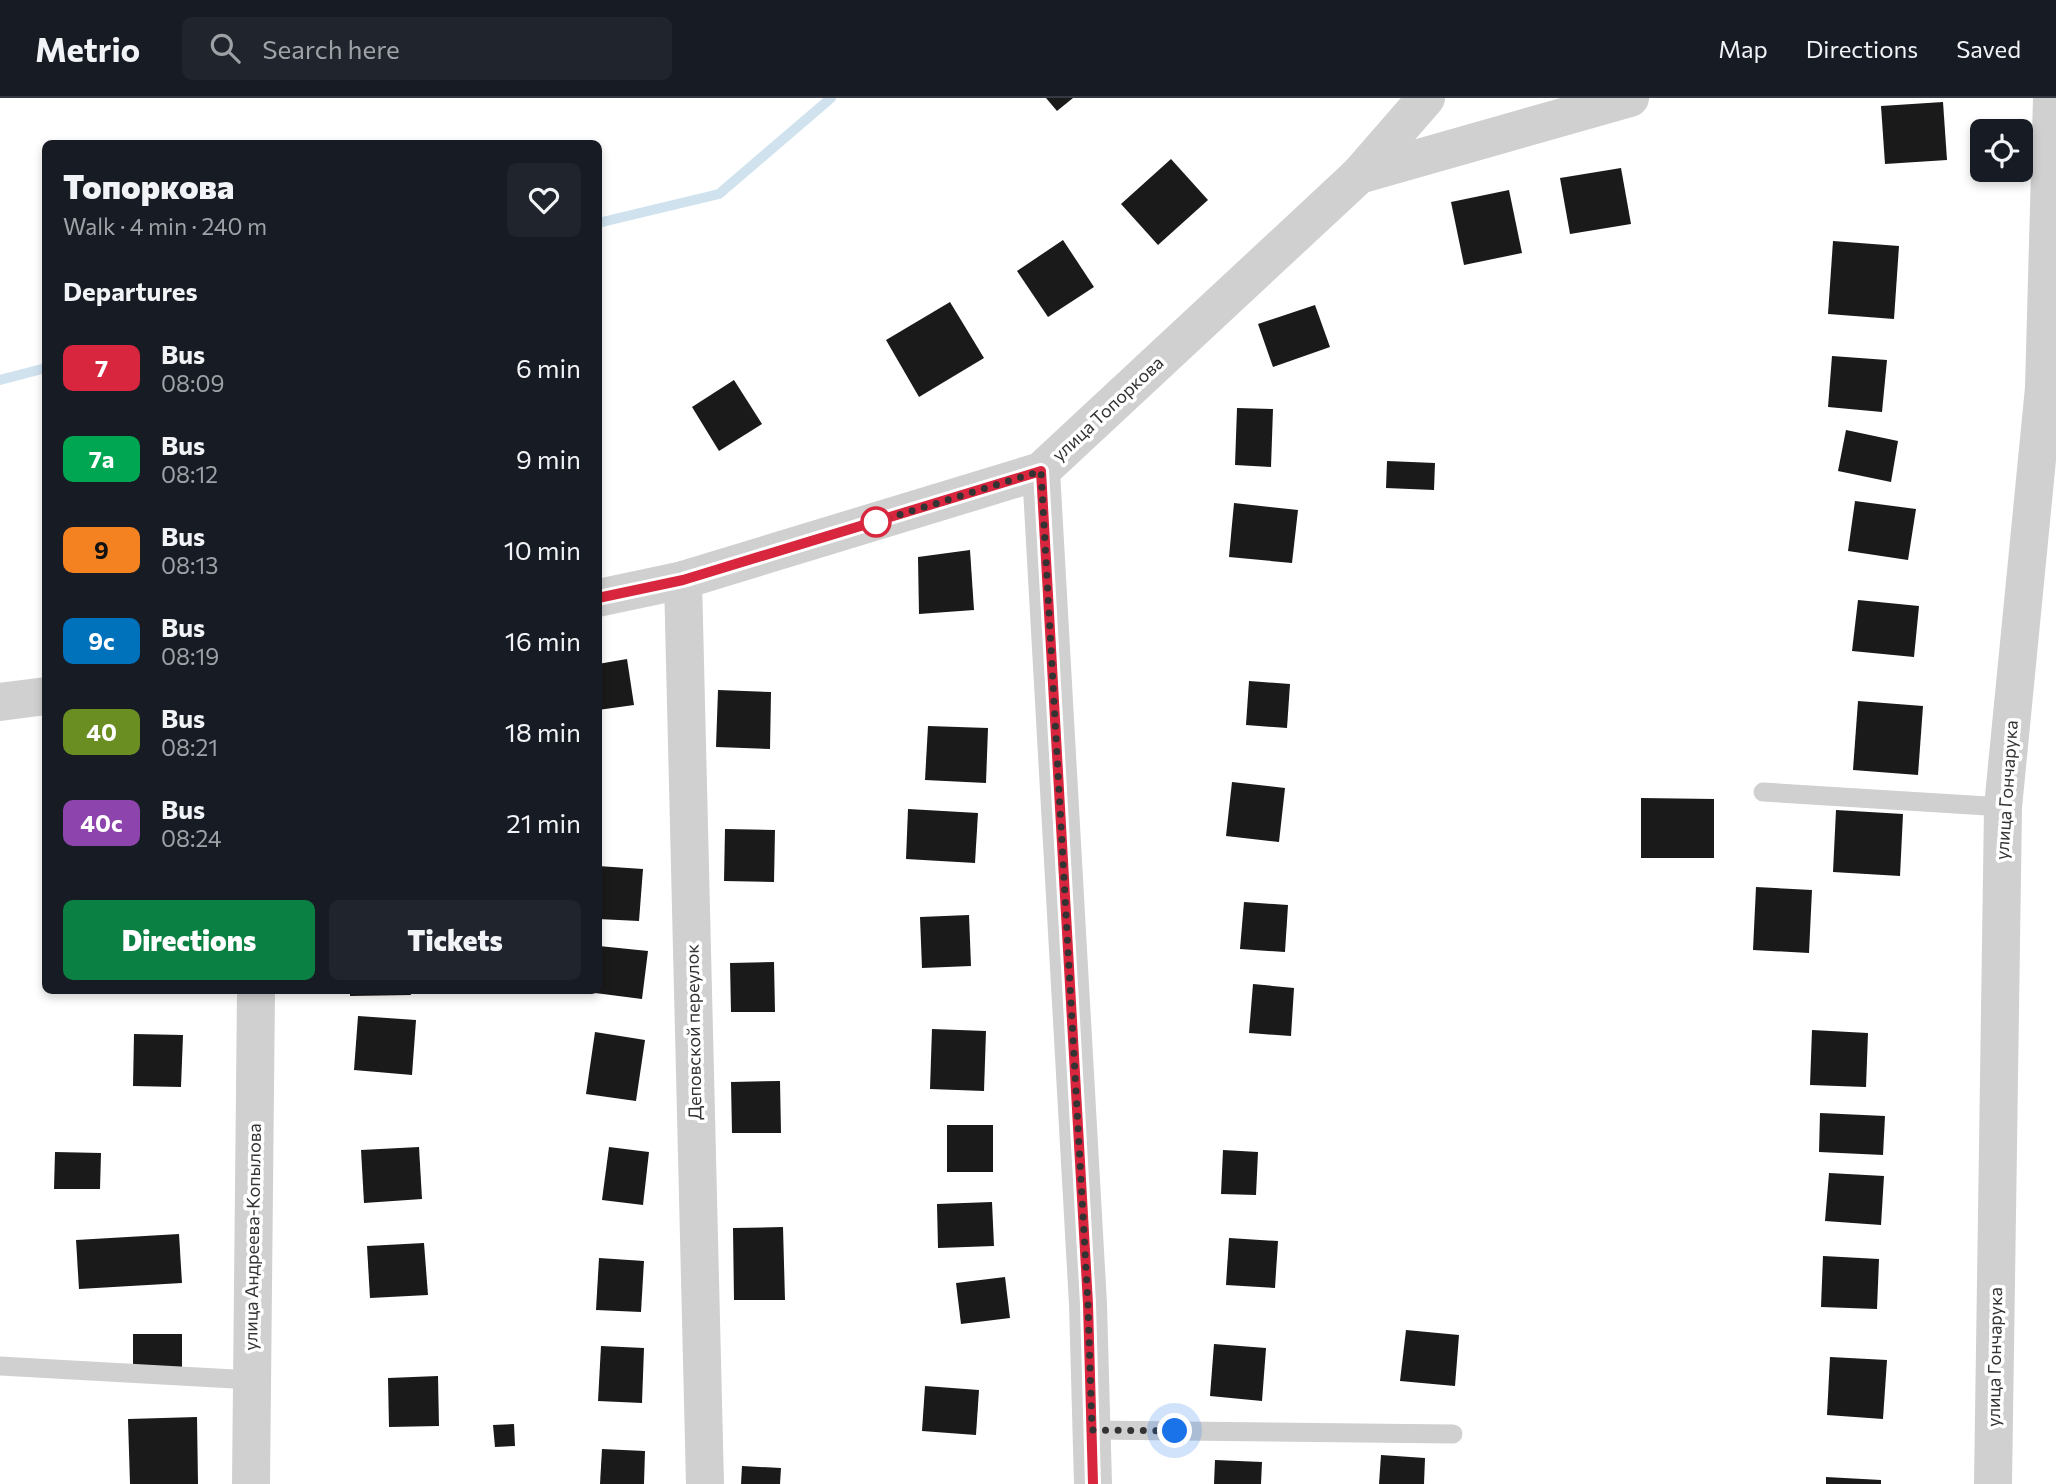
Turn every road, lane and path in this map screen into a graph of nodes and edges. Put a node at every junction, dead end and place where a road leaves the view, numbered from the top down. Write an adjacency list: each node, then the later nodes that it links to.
1 (1426, 98): 4 (street, улица Топоркова)
2 (1630, 98): 4 (street, улица Топоркова)
3 (2052, 98): 11 (street, улица Гончарука)
4 (1359, 175): 5 (street, улица Топоркова)
5 (1041, 471): 6 (street, улица Топоркова); 15 (street)
6 (683, 580): 7 (street, улица Топоркова); 18 (street, Деповской переулок)
7 (602, 597)
8 (42, 697): 9 (street)
9 (0, 702)
10 (1763, 792): 11 (lane)
11 (2003, 807): 20 (street, улица Гончарука)
12 (256, 994): 14 (street, улица Андреева-Копылова)
13 (0, 1366): 14 (lane)
14 (252, 1380): 17 (street, улица Андреева-Копылова)
15 (1092, 1430): 16 (lane); 19 (street)
16 (1452, 1434)
17 (251, 1484)
18 (705, 1484)
19 (1093, 1484)
20 (1993, 1484)

